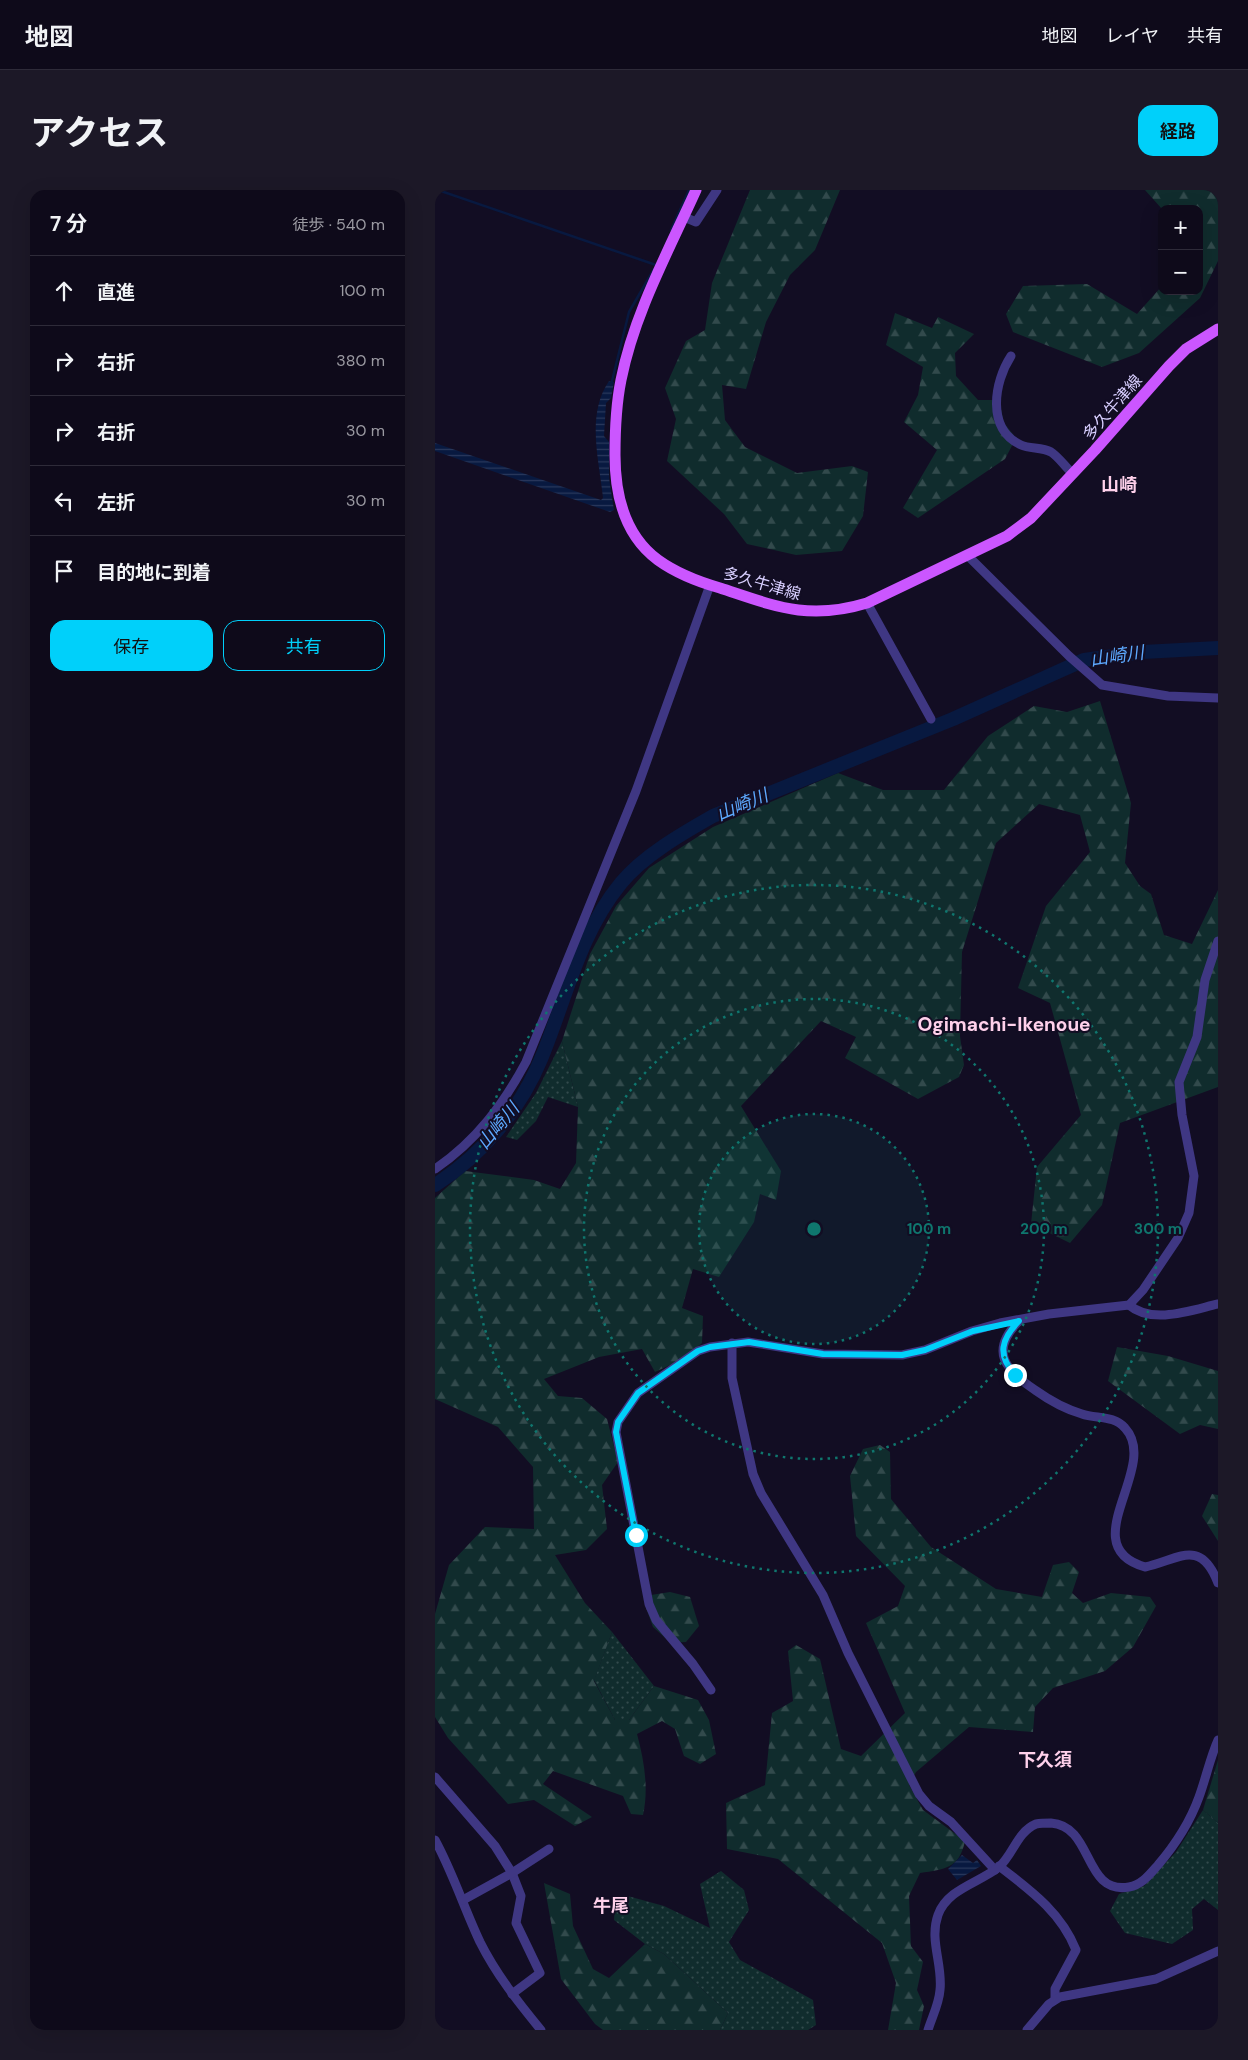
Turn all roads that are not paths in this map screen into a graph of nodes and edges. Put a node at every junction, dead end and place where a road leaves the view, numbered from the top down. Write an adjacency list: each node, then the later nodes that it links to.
1 (695, 190): 3 (main road, 多久牛津線)
2 (717, 190): 3 (street)
3 (684, 217): 8 (main road, 多久牛津線)
4 (1218, 329): 6 (main road, 多久牛津線)
5 (1011, 356): 6 (street)
6 (1073, 474): 7 (main road, 多久牛津線)
7 (968, 556): 9 (main road, 多久牛津線); 10 (street)
8 (710, 585): 9 (main road, 多久牛津線); 13 (street)
9 (867, 603): 11 (street)
10 (1218, 698)
11 (931, 719)
12 (1218, 941): 15 (street)
13 (435, 1169)
14 (1218, 1304): 15 (street)
15 (1129, 1305): 16 (street)
16 (1019, 1321): 17 (street); 18 (street)
17 (732, 1343): 19 (street); 24 (street)
18 (1218, 1583)
19 (711, 1690)
20 (1218, 1740): 24 (street)
21 (435, 1777): 25 (street)
22 (435, 1840): 26 (street)
23 (549, 1850): 25 (street)
24 (997, 1868): 29 (street); 31 (street)
25 (512, 1873): 26 (street); 28 (street)
26 (463, 1900): 28 (street)
27 (1218, 1951): 29 (street)
28 (512, 1994): 30 (street)
29 (1055, 1999): 32 (street)
30 (541, 2030)
31 (928, 2030)
32 (1027, 2030)

